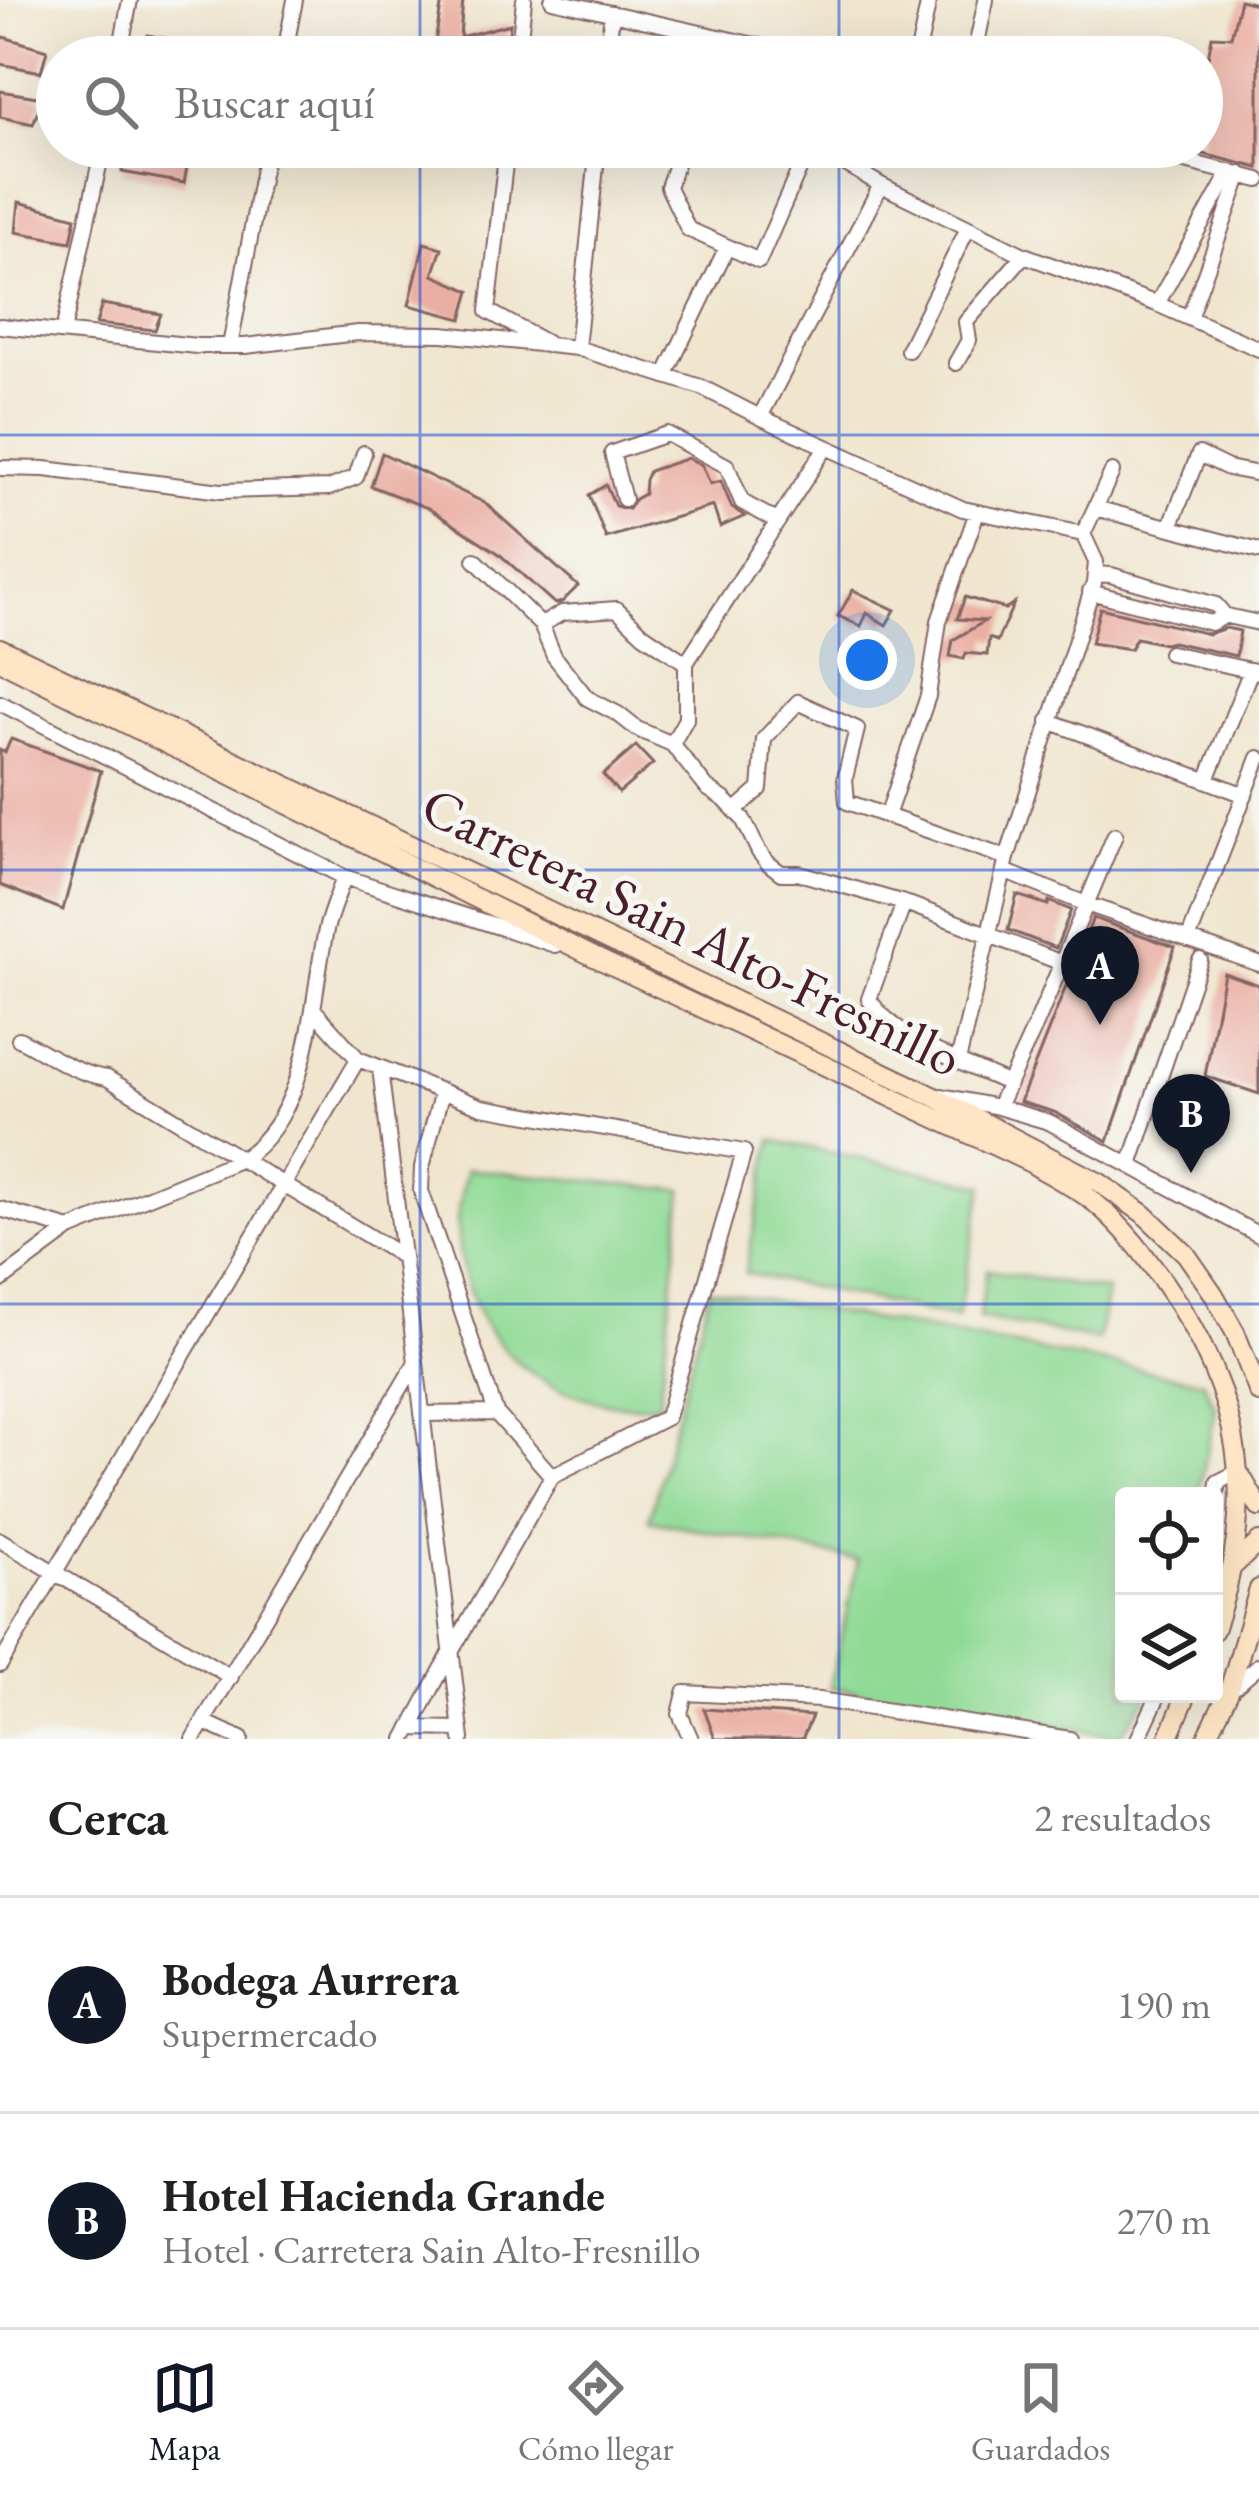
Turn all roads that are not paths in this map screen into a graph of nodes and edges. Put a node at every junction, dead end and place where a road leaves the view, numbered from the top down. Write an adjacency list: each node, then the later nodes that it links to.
1 (130, 0): 8 (street)
2 (295, 0): 9 (street)
3 (524, 0): 10 (street)
4 (552, 0): 7 (street)
5 (929, 0): 13 (street)
6 (986, 0): 14 (street)
7 (612, 13): 11 (street); 12 (street)
8 (123, 36)
9 (288, 36)
10 (520, 36)
11 (609, 36)
12 (715, 36)
13 (921, 36)
14 (978, 36)
15 (98, 168): 32 (street)
16 (263, 168): 34 (street)
17 (505, 168): 33 (street)
18 (596, 168): 35 (street)
19 (675, 168): 27 (street)
20 (808, 168): 27 (street)
21 (852, 168): 25 (street)
22 (1215, 168): 23 (street)
23 (1235, 173): 24 (street); 29 (street); 30 (street)
24 (1259, 180)
25 (881, 185): 26 (street); 40 (street)
26 (968, 228): 28 (street); 37 (street)
27 (727, 247): 39 (street)
28 (1024, 255): 29 (street); 38 (street)
29 (1157, 304): 30 (street)
30 (1189, 318): 36 (street)
31 (0, 326): 32 (street)
32 (63, 332): 34 (street)
33 (550, 345): 34 (street); 35 (street)
34 (230, 346)
35 (577, 348): 39 (street)
36 (1259, 349)
37 (908, 350)
38 (956, 363)
39 (665, 376): 40 (street)
40 (760, 417): 41 (street)
41 (826, 447): 48 (street); 49 (street)
42 (364, 452): 43 (street)
43 (0, 468)
44 (1112, 472): 47 (street)
45 (1259, 474): 50 (street)
46 (624, 499): 49 (street)
47 (1095, 508): 50 (street); 51 (street)
48 (977, 512): 51 (street); 71 (street)
49 (777, 521): 62 (street)
50 (1170, 527): 52 (street)
51 (1083, 534): 54 (street)
52 (1259, 551)
53 (475, 560): 58 (street)
54 (1095, 574): 55 (street); 56 (street)
55 (1090, 592): 56 (street); 65 (street)
56 (1222, 615): 57 (street)
57 (1259, 623)
58 (541, 625): 62 (street); 66 (street)
59 (0, 648): 79 (main road, Carretera Sain Alto-Fresnillo)
60 (1170, 652): 63 (street)
61 (0, 661): 80 (main road)
62 (686, 663): 66 (street)
63 (1255, 671): 68 (street)
64 (0, 703): 74 (street)
65 (1049, 721): 68 (street); 73 (street)
66 (672, 744): 70 (street)
67 (1259, 758): 69 (street)
68 (1207, 781): 69 (street)
69 (1245, 795): 78 (street)
70 (736, 810): 71 (street); 75 (street)
71 (887, 816): 73 (street)
72 (1115, 835): 76 (street)
73 (1005, 865): 76 (street); 77 (street)
74 (344, 878): 80 (street); 84 (street)
75 (904, 903): 77 (street); 87 (street)
76 (1087, 904): 78 (street); 82 (street)
77 (988, 934): 82 (street); 87 (street)
78 (1188, 940): 83 (street)
79 (620, 947): 80 (street); 91 (main road, Carretera Sain Alto-Fresnillo)
80 (593, 957): 91 (main road)
81 (1200, 960): 94 (street)
82 (1062, 962): 89 (street)
83 (1259, 964)
84 (314, 1010): 86 (street); 93 (street)
85 (19, 1039): 93 (street)
86 (358, 1059): 88 (street); 95 (street)
87 (958, 1060): 89 (street)
88 (380, 1068): 90 (street); 99 (street)
89 (1009, 1084): 92 (street)
90 (442, 1091): 103 (street); 106 (street)
91 (921, 1100): 92 (street); 102 (main road, Carretera Sain Alto-Fresnillo); 105 (main road)
92 (998, 1107): 94 (street)
93 (242, 1159): 95 (street); 97 (street)
94 (1130, 1165): 98 (street)
95 (284, 1184): 99 (street); 112 (street)
96 (0, 1209): 97 (street)
97 (70, 1229): 100 (street)
98 (1259, 1235)
99 (403, 1257): 101 (street)
100 (0, 1281)
101 (416, 1362): 104 (street); 118 (street)
102 (1259, 1393)
103 (496, 1413): 104 (street); 106 (street)
104 (422, 1414): 115 (street)
105 (1238, 1472): 107 (street); 108 (main road); 111 (main road)
106 (552, 1476): 115 (street)
107 (1217, 1487)
108 (1259, 1507)
109 (0, 1540): 112 (street)
110 (1259, 1542): 111 (main road)
111 (1230, 1569): 114 (main road)
112 (55, 1572): 116 (street); 118 (street)
113 (1259, 1589): 119 (main road)
114 (1223, 1596)
115 (452, 1652): 123 (street); 124 (street)
116 (0, 1665)
117 (1259, 1665): 119 (street)
118 (231, 1677): 122 (street)
119 (1229, 1691): 131 (main road)
120 (1156, 1703): 129 (street)
121 (1183, 1703): 130 (main road)
122 (204, 1722): 125 (street); 126 (street)
123 (408, 1734): 124 (street)
124 (461, 1734)
125 (193, 1739)
126 (242, 1739)
127 (691, 1739): 128 (street)
128 (1070, 1739)
129 (1138, 1739)
130 (1168, 1739)
131 (1206, 1739)

